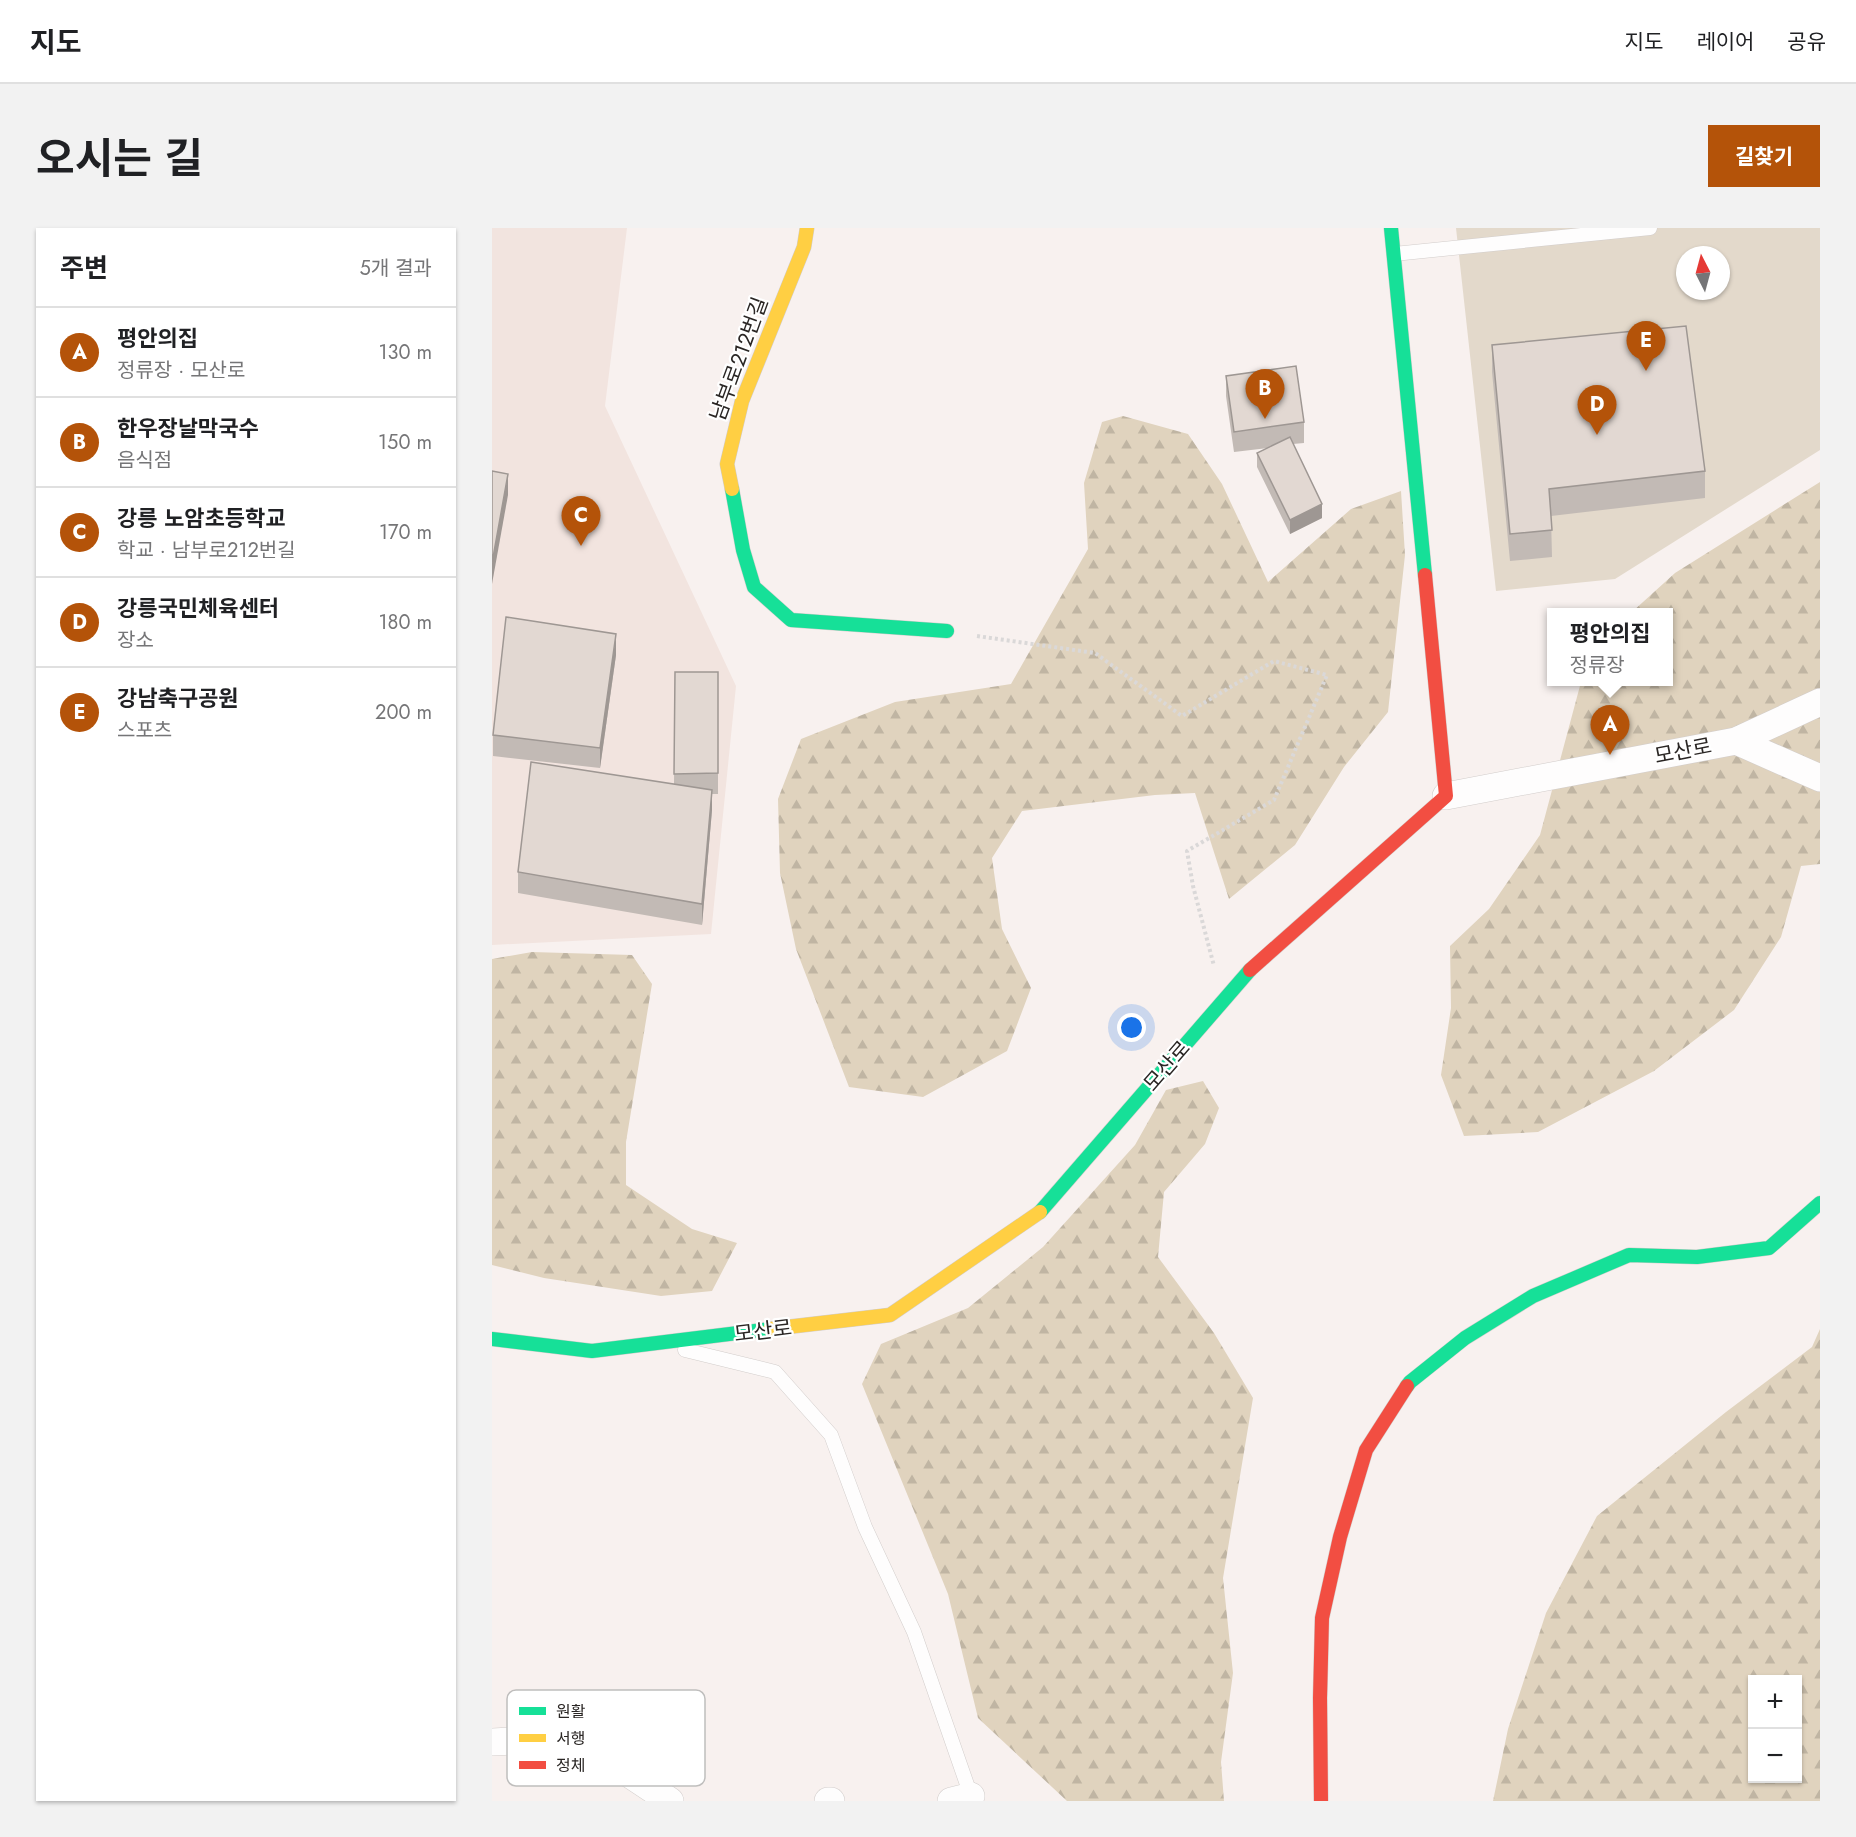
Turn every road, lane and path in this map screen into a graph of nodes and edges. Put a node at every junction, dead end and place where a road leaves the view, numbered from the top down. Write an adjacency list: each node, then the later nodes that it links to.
1 (807, 228): 5 (street, 남부로212번길)
2 (1391, 228): 4 (street)
3 (1650, 228): 4 (lane)
4 (1394, 254): 9 (street)
5 (946, 631): 10 (path)
6 (1820, 702): 7 (street, 모산로)
7 (1736, 741): 8 (street); 9 (street, 모산로)
8 (1820, 778)
9 (1446, 796): 10 (street, 모산로)
10 (1224, 1001): 13 (street, 모산로)
11 (1820, 1203): 19 (street)
12 (492, 1339): 13 (street, 모산로)
13 (657, 1344): 17 (lane)
14 (507, 1741): 15 (street)
15 (492, 1742)
16 (647, 1786): 18 (street)
17 (965, 1799)
18 (670, 1801)
19 (1321, 1801)

